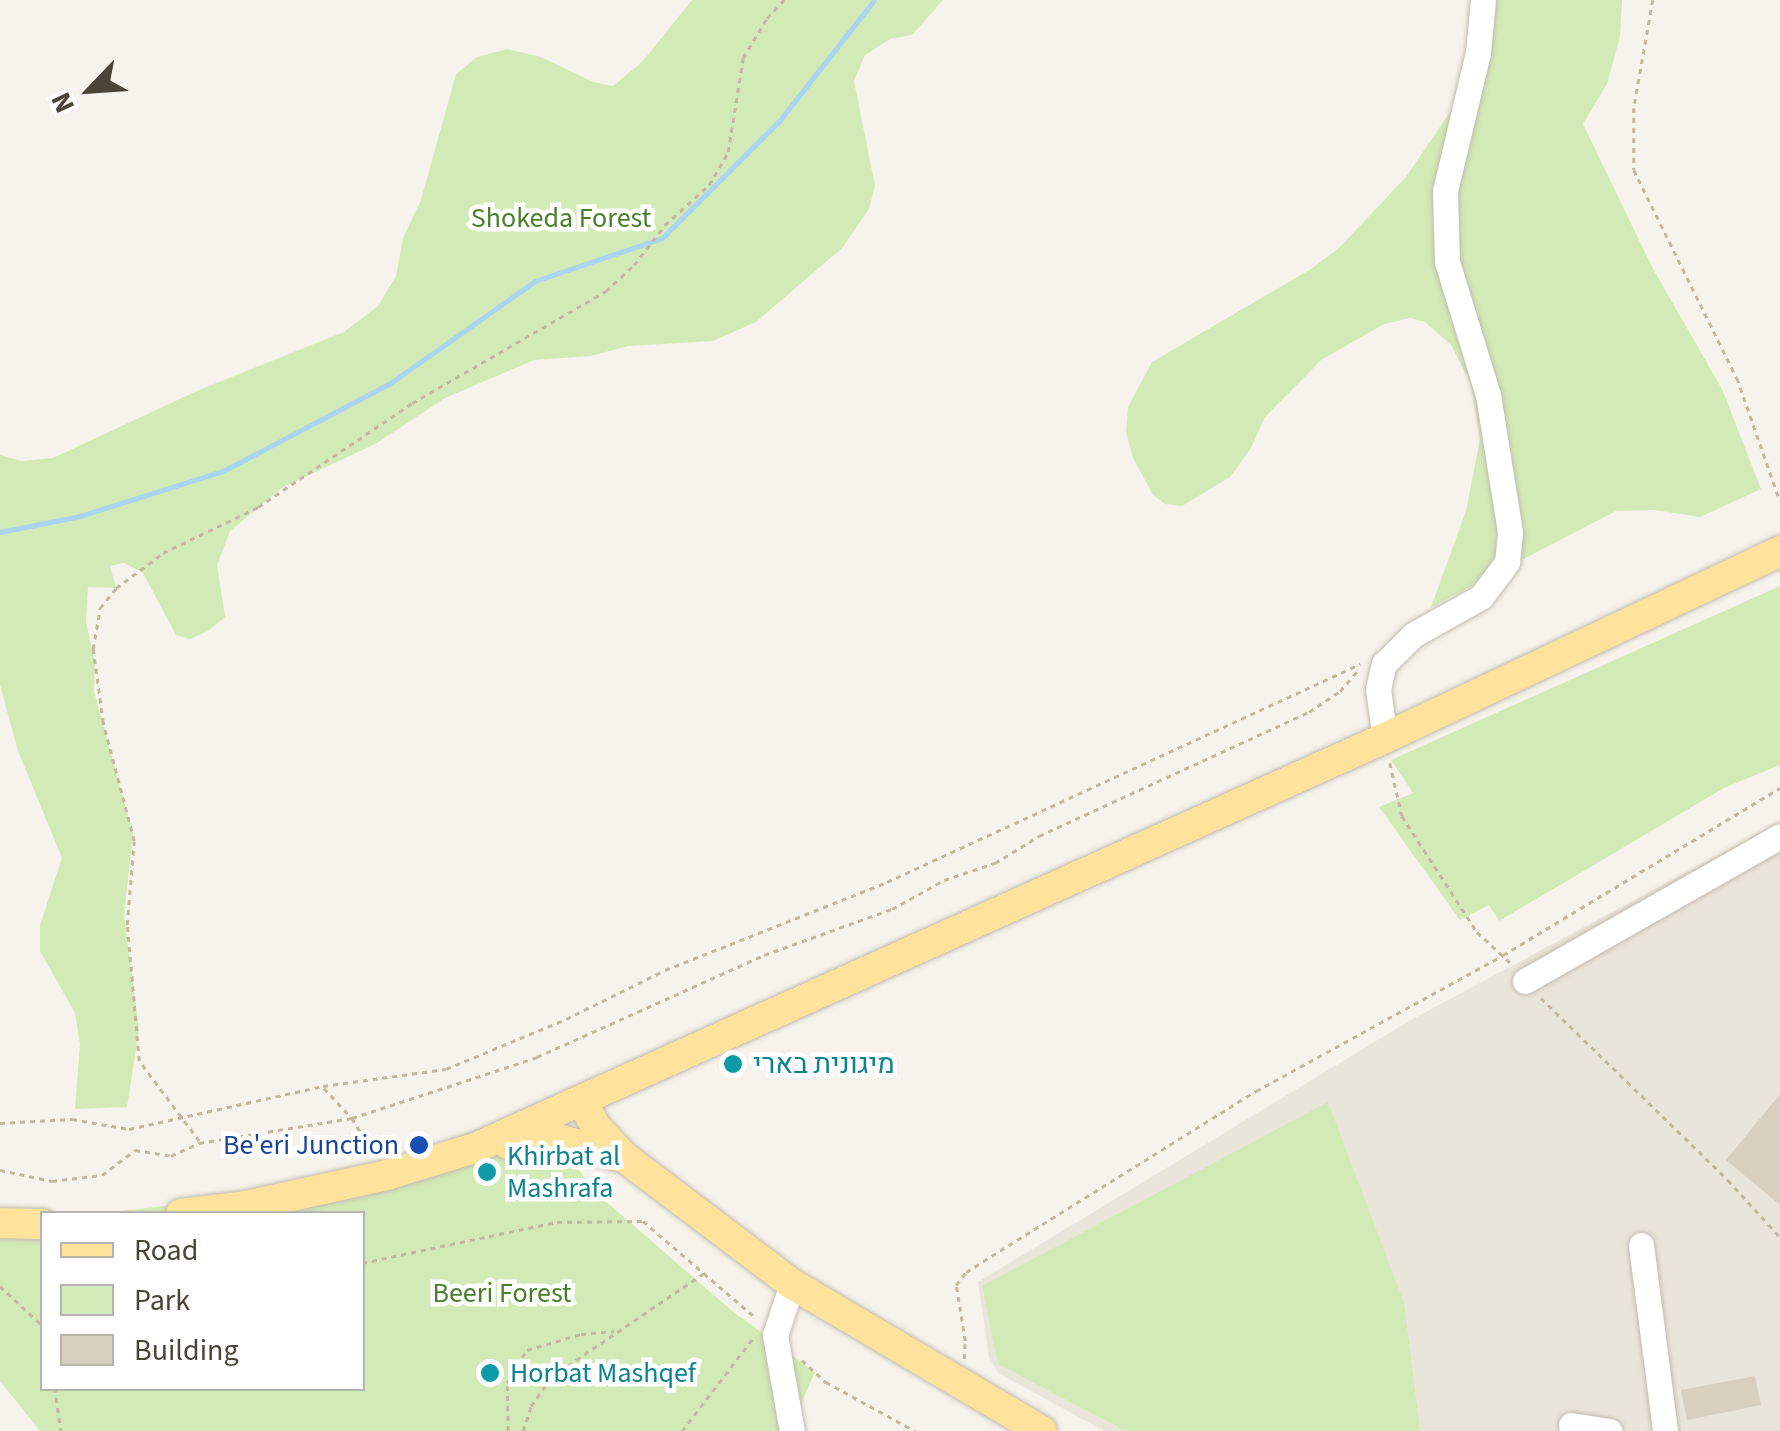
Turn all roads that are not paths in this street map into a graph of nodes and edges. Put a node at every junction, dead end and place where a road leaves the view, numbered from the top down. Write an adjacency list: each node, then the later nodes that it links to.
1 (1482, 0): 3 (street)
2 (1780, 551): 3 (main road)
3 (1385, 738): 6 (main road)
4 (1780, 836): 5 (street)
5 (1525, 981)
6 (582, 1101): 7 (main road); 8 (main road)
7 (475, 1148): 8 (main road); 9 (main road)
8 (624, 1158): 13 (main road)
9 (205, 1211)
10 (0, 1223): 11 (main road)
11 (40, 1224)
12 (1641, 1245): 18 (street)
13 (792, 1284): 15 (street); 16 (main road)
14 (1571, 1425): 17 (street)
15 (792, 1431)
16 (1042, 1431)
17 (1610, 1431)
18 (1665, 1431)

